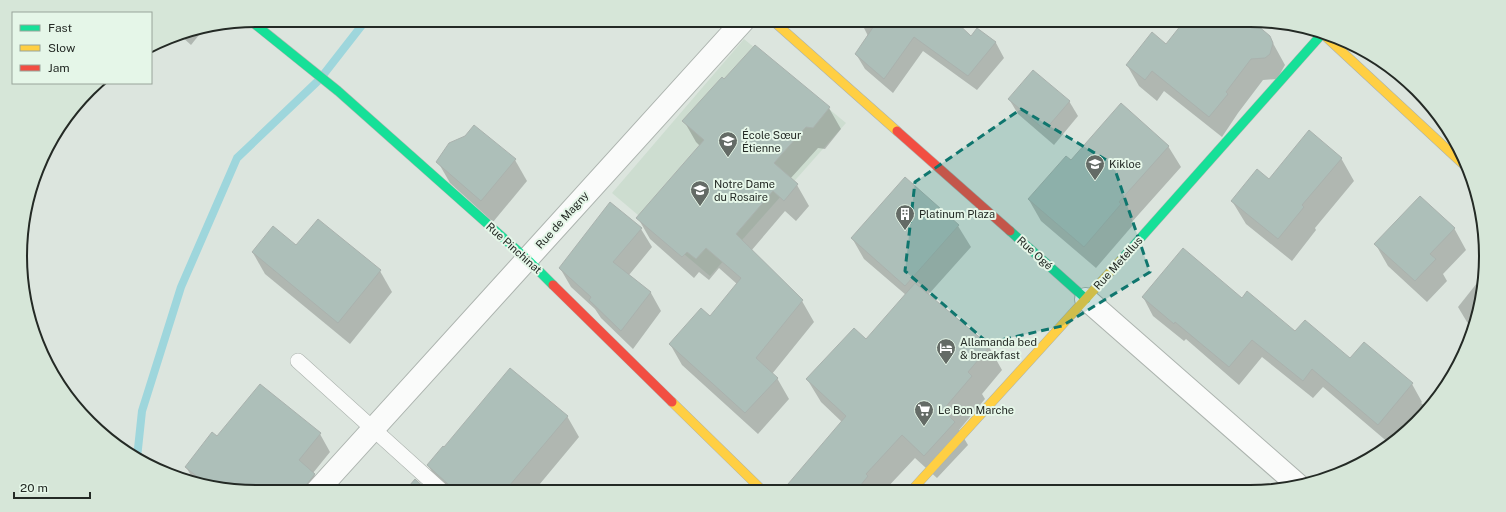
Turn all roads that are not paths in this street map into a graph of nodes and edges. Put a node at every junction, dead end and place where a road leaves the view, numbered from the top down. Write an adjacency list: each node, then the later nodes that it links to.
1 (259, 27): 7 (street, Rue Pinchinat)
2 (738, 27): 7 (street, Rue de Magny)
3 (780, 27): 8 (street, Rue Ogé)
4 (1320, 38): 8 (street, Rue Metellus)
5 (1331, 42): 6 (street)
6 (1457, 158)
7 (527, 259): 10 (street, Rue de Magny); 14 (street, Rue Pinchinat)
8 (1086, 298): 11 (street, Rue Ogé); 15 (street, Rue Metellus)
9 (298, 361): 10 (lane)
10 (373, 428): 12 (street, Rue de Magny); 13 (lane)
11 (1294, 481)
12 (322, 485)
13 (435, 485)
14 (757, 485)
15 (917, 485)

